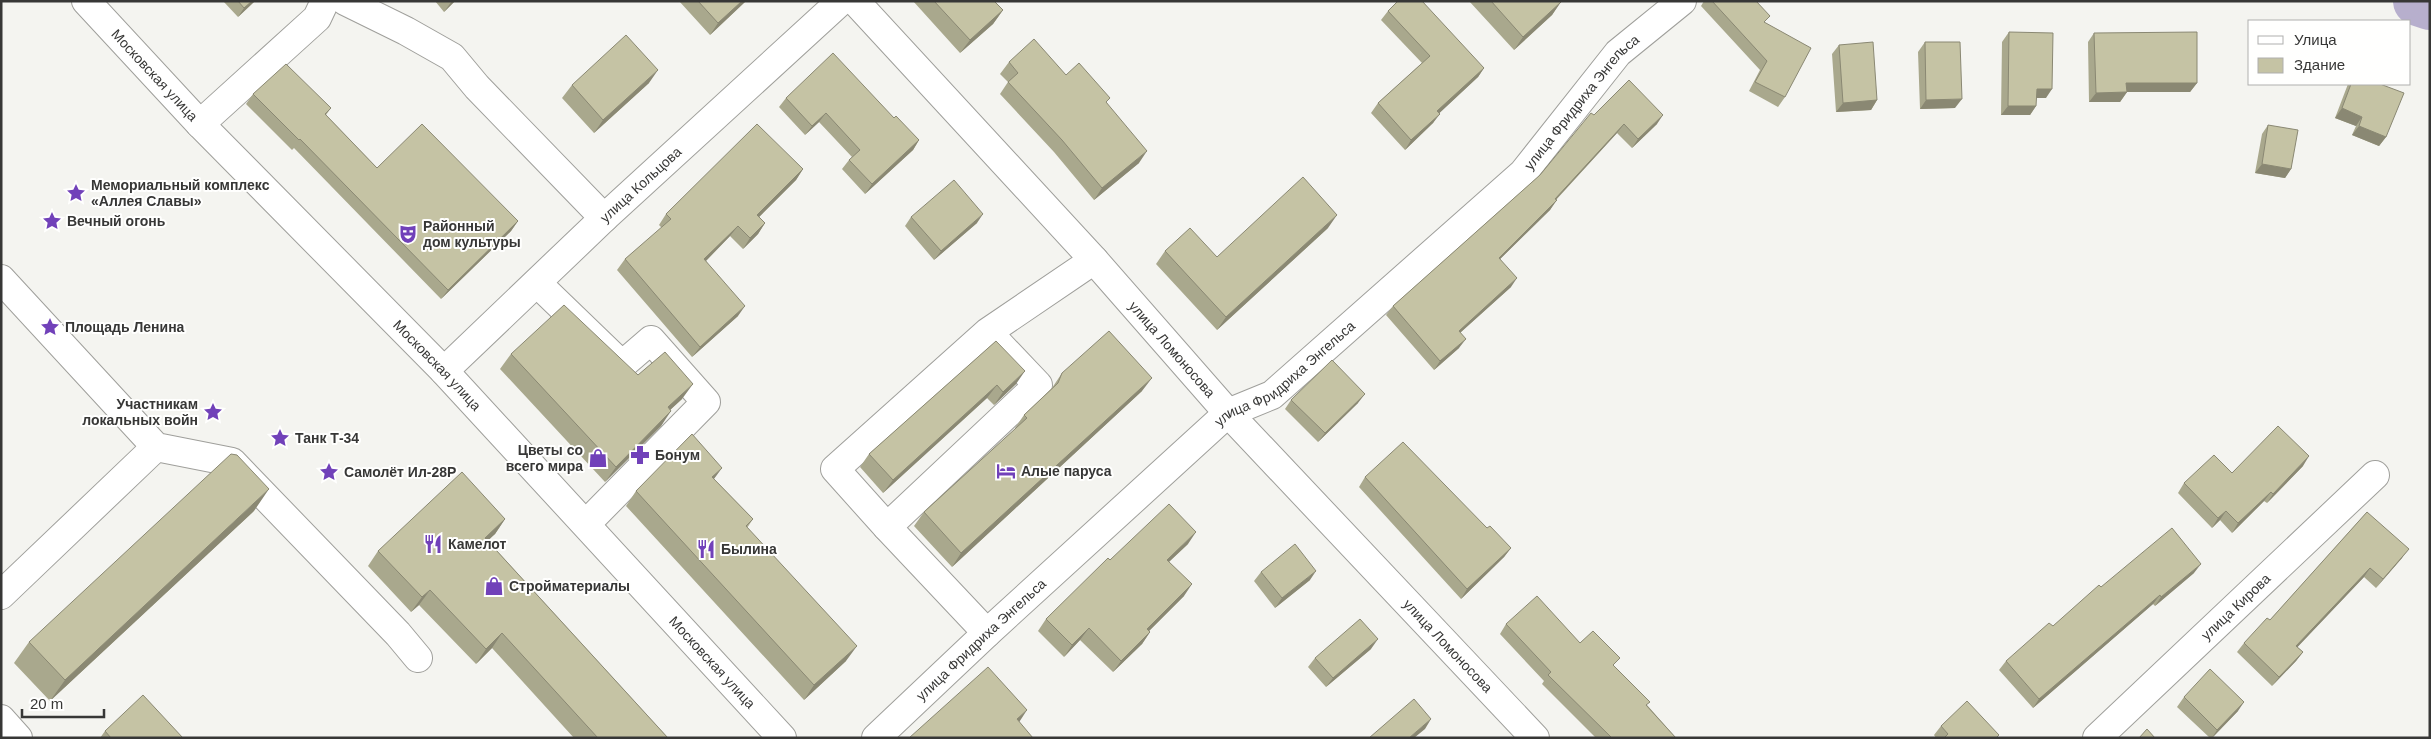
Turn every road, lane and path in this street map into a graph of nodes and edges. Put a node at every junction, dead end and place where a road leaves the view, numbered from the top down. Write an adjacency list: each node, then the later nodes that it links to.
1 (86, 1): 7 (street, Московская улица)
2 (325, 1): 7 (street)
3 (345, 1): 8 (street)
4 (841, 1): 8 (street, улица Кольцова)
5 (855, 1): 9 (street, улица Ломоносова)
6 (1682, 1): 14 (street, улица Фридриха Энгельса)
7 (200, 124): 13 (street, Московская улица)
8 (604, 218): 11 (street, улица Кольцова)
9 (1094, 260): 12 (street); 14 (street, улица Ломоносова)
10 (1, 279): 15 (street)
11 (537, 282): 13 (street, улица Кольцова); 17 (street)
12 (988, 332): 18 (street); 18 (street)
13 (444, 371): 17 (street, Московская улица)
14 (1228, 413): 20 (street, улица Фридриха Энгельса); 26 (street, улица Ломоносова)
15 (156, 447): 19 (street); 21 (street)
16 (2374, 475): 27 (street, улица Кирова)
17 (586, 524): 24 (street, Московская улица)
18 (887, 528): 20 (street)
19 (1, 595)
20 (987, 633): 25 (street, улица Фридриха Энгельса)
21 (418, 658)
22 (1, 719): 23 (street)
23 (18, 738)
24 (782, 738)
25 (876, 738)
26 (1535, 738)
27 (2097, 738)

